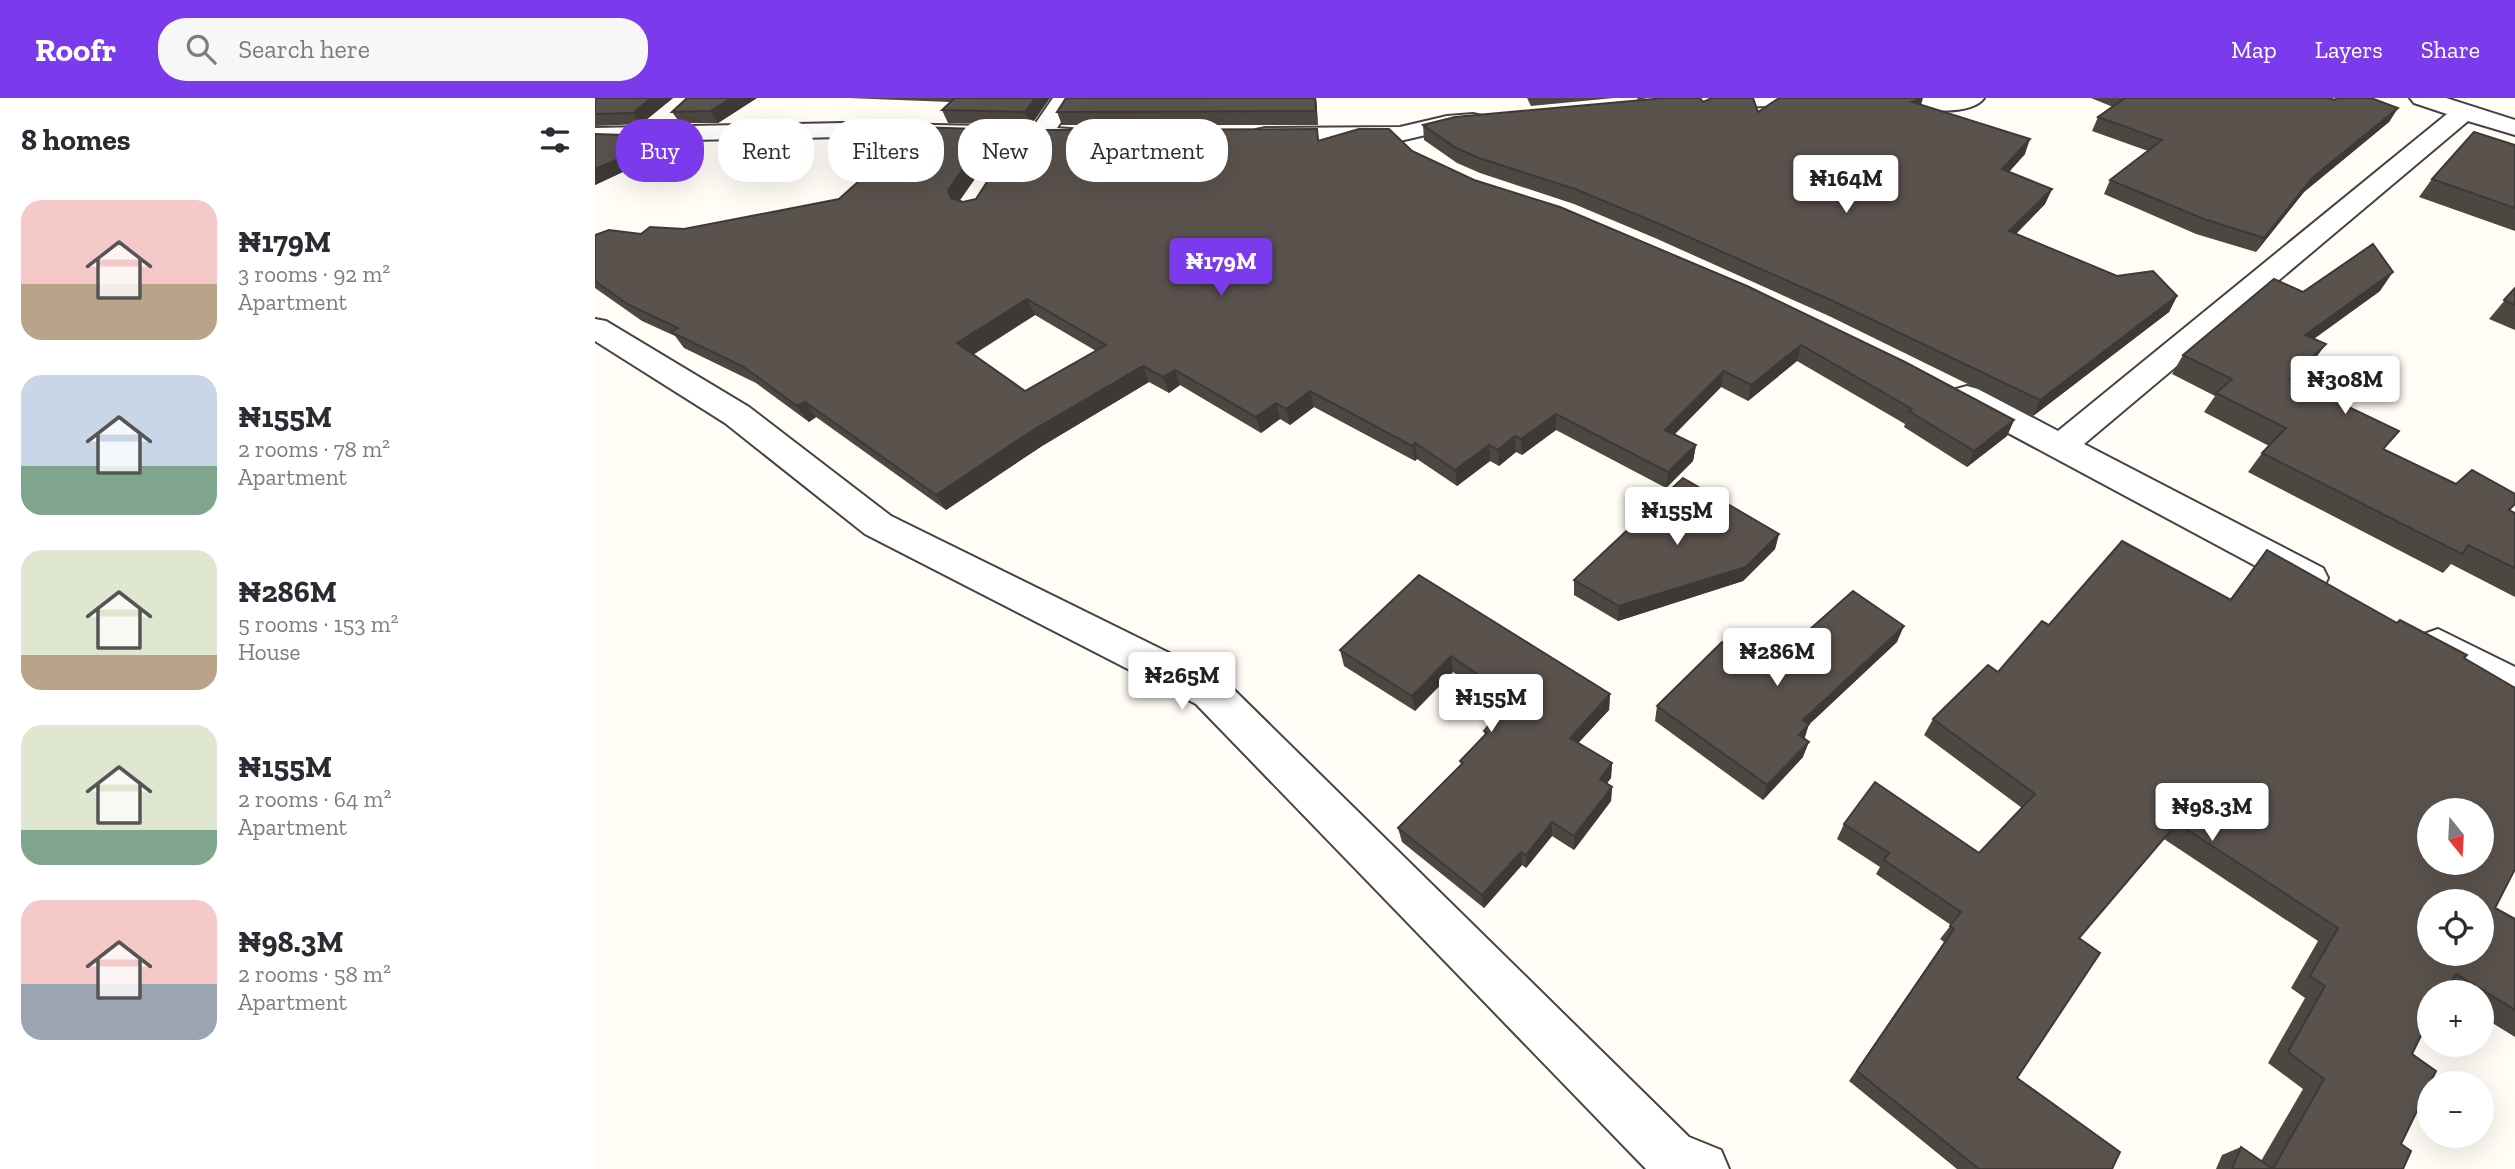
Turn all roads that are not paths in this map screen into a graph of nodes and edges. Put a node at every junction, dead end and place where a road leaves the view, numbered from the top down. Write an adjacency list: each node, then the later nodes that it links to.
1 (1065, 98): 11 (street)
2 (1853, 98): 7 (street)
3 (1874, 98): 4 (street)
4 (1972, 98)
5 (2422, 98): 8 (street)
6 (681, 106): 10 (street)
7 (1620, 107)
8 (2465, 111): 12 (street); 24 (street)
9 (1500, 118): 15 (street)
10 (666, 119)
11 (1051, 119)
12 (2515, 128)
13 (958, 129): 14 (street)
14 (704, 130)
15 (1399, 134): 18 (street); 21 (street)
16 (595, 135): 17 (street)
17 (616, 135)
18 (1247, 135)
19 (616, 148): 20 (street)
20 (595, 158)
21 (1424, 159)
22 (595, 328): 28 (street)
23 (1937, 382): 24 (street)
24 (2061, 446): 25 (street)
25 (2331, 589)
26 (2417, 634): 27 (street)
27 (2515, 686)
28 (1702, 1169)

